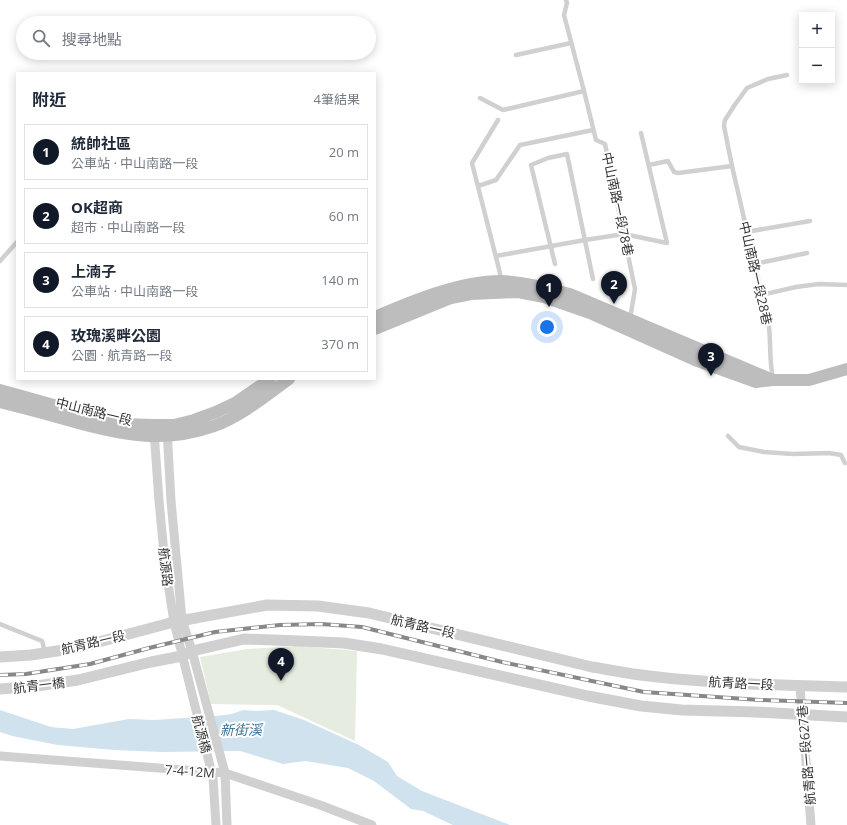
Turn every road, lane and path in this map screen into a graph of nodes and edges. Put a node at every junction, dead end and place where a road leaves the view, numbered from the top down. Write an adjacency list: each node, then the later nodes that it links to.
1 (566, 0): 2 (lane, 中山南路一段78巷)
2 (571, 43): 3 (lane); 5 (lane, 中山南路一段78巷)
3 (516, 55)
4 (787, 75): 11 (lane, 中山南路一段28巷)
5 (584, 91): 6 (lane); 8 (lane, 中山南路一段78巷)
6 (480, 98)
7 (498, 120): 12 (lane)
8 (593, 130): 12 (lane); 15 (lane, 中山南路一段78巷)
9 (641, 134): 10 (lane)
10 (648, 165): 11 (lane); 15 (lane)
11 (732, 166): 14 (lane, 中山南路一段28巷)
12 (478, 186): 20 (lane)
13 (810, 220): 14 (lane)
14 (746, 232): 23 (lane, 中山南路一段28巷)
15 (624, 234): 16 (lane); 29 (lane, 中山南路一段78巷)
16 (585, 240): 18 (lane); 18 (lane); 24 (lane)
17 (16, 243): 21 (lane)
18 (551, 247): 20 (lane); 22 (lane)
19 (807, 253): 23 (lane)
20 (496, 256): 26 (lane)
21 (0, 261)
22 (555, 264)
23 (754, 264): 27 (lane, 中山南路一段28巷)
24 (593, 278)
25 (847, 285): 27 (lane)
26 (501, 286): 28 (main road); 29 (main road); 30 (main road)
27 (761, 294): 34 (lane, 中山南路一段28巷)
28 (376, 317)
29 (628, 324): 34 (main road)
30 (376, 329)
31 (847, 369): 34 (main road)
32 (269, 380): 37 (main road, 中山南路一段)
33 (288, 380): 37 (main road, 中山南路一段)
34 (773, 380)
35 (0, 390): 38 (main road, 中山南路一段)
36 (0, 402): 38 (main road, 中山南路一段)
37 (167, 430): 38 (main road, 中山南路一段); 41 (street, 航源路)
38 (154, 431): 41 (street, 航源路)
39 (728, 436): 40 (lane)
40 (845, 463)
41 (178, 621): 43 (street, 航青路一段); 44 (street, 航源路); 46 (street, 航青路一段)
42 (0, 624): 43 (lane)
43 (45, 653): 45 (street, 航青路一段)
44 (187, 653): 48 (street, 航青一橋); 49 (street, 航源路); 50 (street, 航源路); 51 (street)
45 (0, 657)
46 (800, 686): 47 (street, 航青路一段); 51 (street, 航青路一段627巷)
47 (847, 687)
48 (0, 689)
49 (206, 705): 55 (street, 航源橋)
50 (195, 706): 54 (street, 航源橋)
51 (802, 715): 52 (street); 59 (street, 航青路一段627巷)
52 (847, 717)
53 (0, 756): 54 (street, 7-4-12M)
54 (212, 773): 55 (street, 7-4-12M); 56 (street)
55 (225, 773): 57 (street); 58 (street, 7-4-12M)
56 (216, 825)
57 (227, 825)
58 (372, 825)
59 (811, 825)

